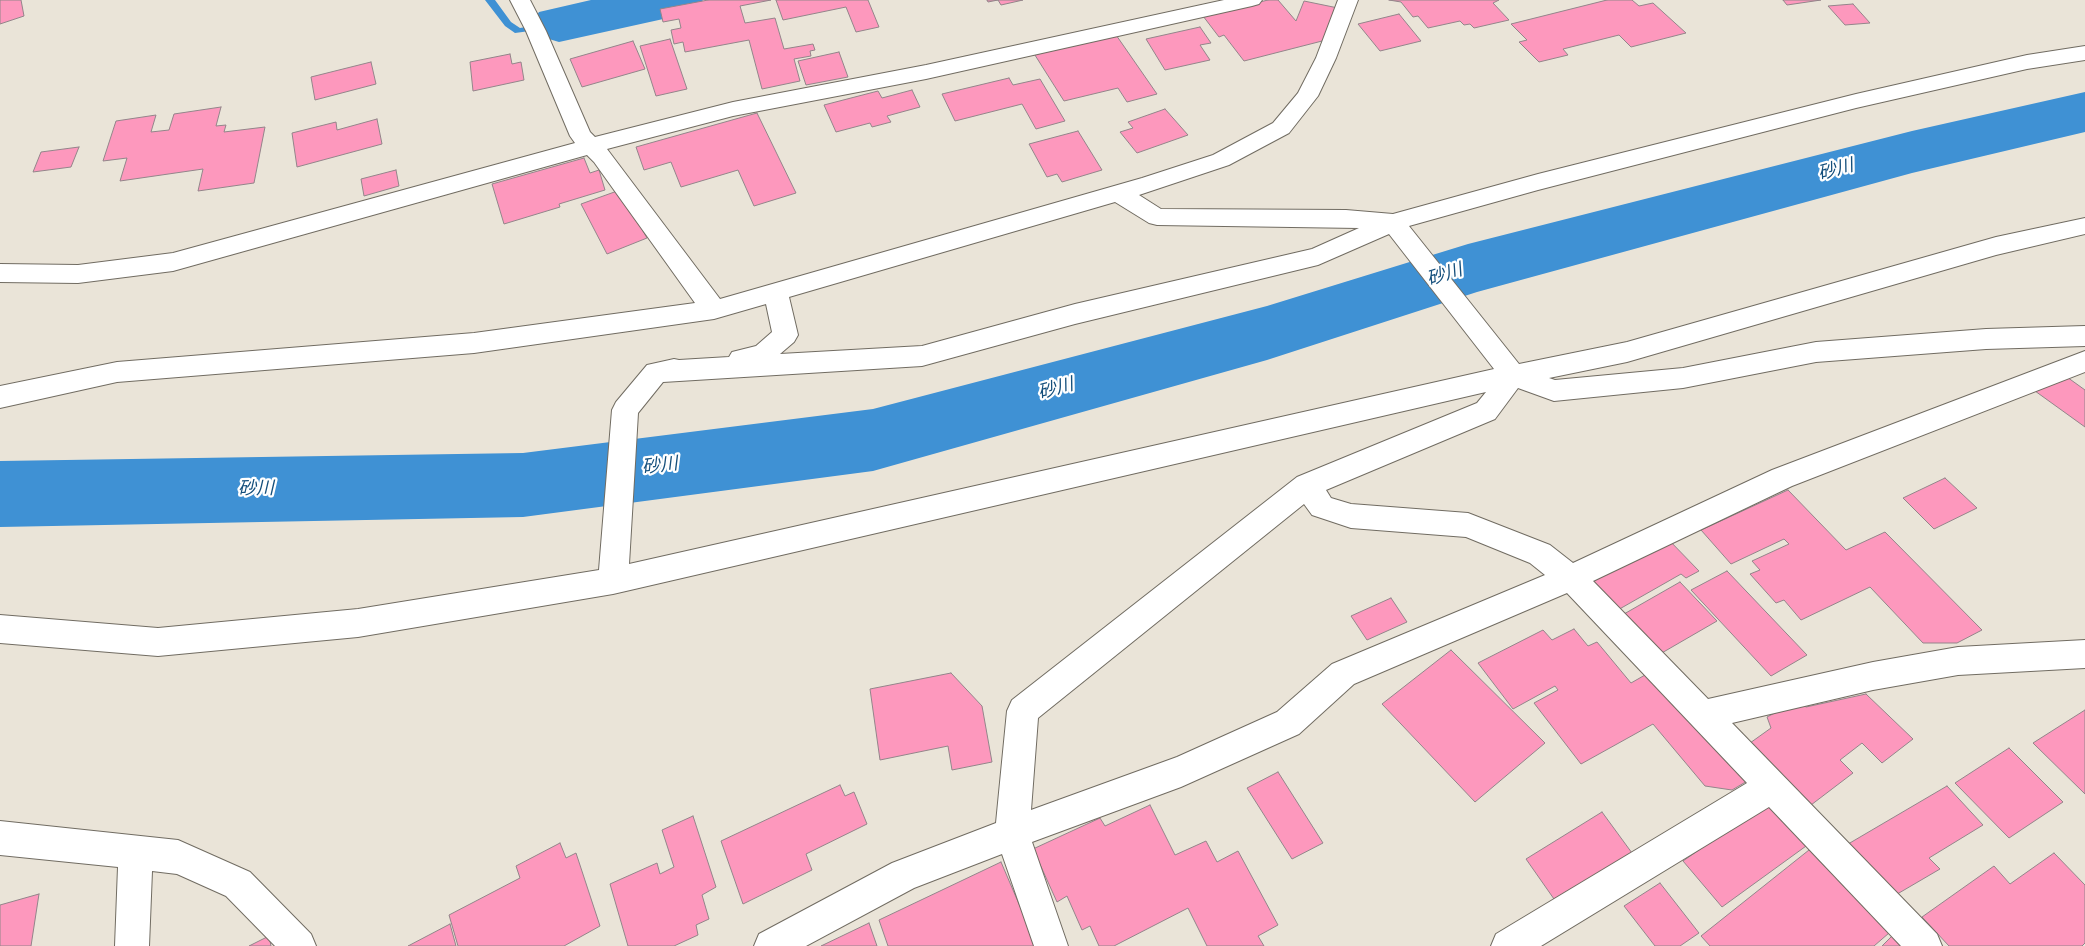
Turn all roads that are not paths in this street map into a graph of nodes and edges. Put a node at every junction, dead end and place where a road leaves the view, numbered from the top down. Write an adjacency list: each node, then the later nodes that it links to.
1 (520, 0): 5 (street)
2 (1252, 0): 5 (street)
3 (1348, 0): 6 (street)
4 (2085, 53): 7 (street)
5 (591, 146): 9 (street); 11 (street)
6 (1117, 192): 7 (street); 10 (street)
7 (1393, 222): 14 (street); 15 (street)
8 (2085, 226): 15 (street)
9 (0, 273)
10 (776, 294): 11 (street); 14 (street)
11 (714, 310): 16 (street)
12 (2085, 336): 15 (street)
13 (2085, 361): 18 (street)
14 (656, 372): 19 (street)
15 (1513, 375): 17 (street); 19 (street)
16 (0, 396)
17 (1307, 485): 18 (street); 24 (street)
18 (1571, 578): 22 (street); 24 (street)
19 (613, 581): 20 (street)
20 (0, 629)
21 (2085, 654): 22 (street)
22 (1702, 715): 23 (street)
23 (1772, 787): 31 (street); 32 (street)
24 (1012, 833): 29 (street); 30 (street)
25 (0, 838): 26 (street)
26 (136, 851): 27 (street); 28 (street)
27 (132, 946)
28 (299, 946)
29 (771, 946)
30 (1051, 946)
31 (1508, 946)
32 (1925, 946)

